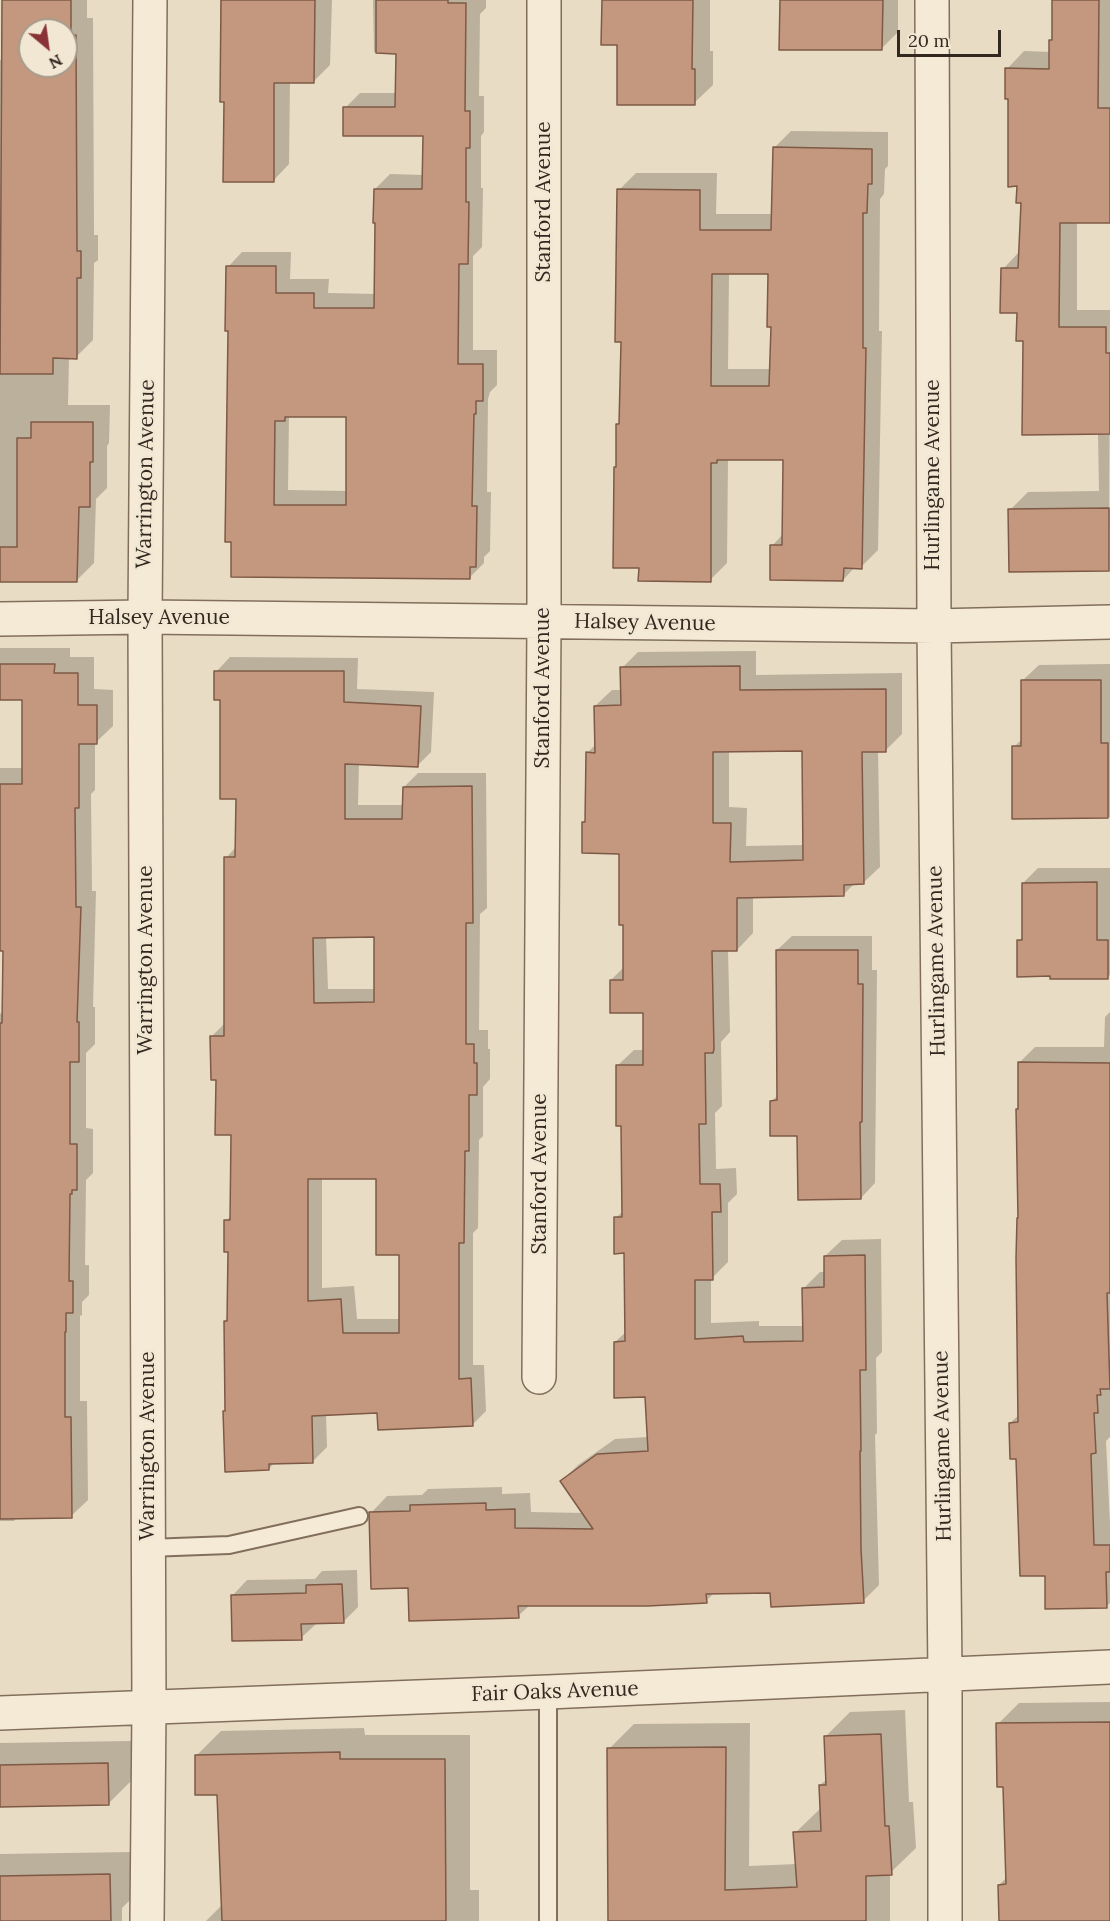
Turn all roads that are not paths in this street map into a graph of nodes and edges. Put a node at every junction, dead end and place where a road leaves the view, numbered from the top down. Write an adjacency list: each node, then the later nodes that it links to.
1 (150, 0): 4 (street, Warrington Avenue)
2 (544, 0): 6 (street, Stanford Avenue)
3 (932, 0): 8 (street, Hurlingame Avenue)
4 (145, 617): 5 (street, Halsey Avenue); 6 (street, Halsey Avenue); 11 (street, Warrington Avenue)
5 (0, 619)
6 (544, 622): 8 (street, Halsey Avenue); 9 (street, Stanford Avenue)
7 (1110, 622): 8 (street, Halsey Avenue)
8 (934, 626): 13 (street, Hurlingame Avenue)
9 (538, 1377)
10 (359, 1516): 11 (lane)
11 (148, 1548): 15 (street, Warrington Avenue)
12 (1110, 1667): 13 (street, Fair Oaks Avenue)
13 (945, 1675): 14 (street, Fair Oaks Avenue); 19 (street, Hurlingame Avenue)
14 (549, 1692): 15 (street, Fair Oaks Avenue); 18 (lane)
15 (149, 1708): 16 (street, Fair Oaks Avenue); 17 (street, Warrington Avenue)
16 (0, 1713)
17 (147, 1921)
18 (548, 1921)
19 (945, 1921)

